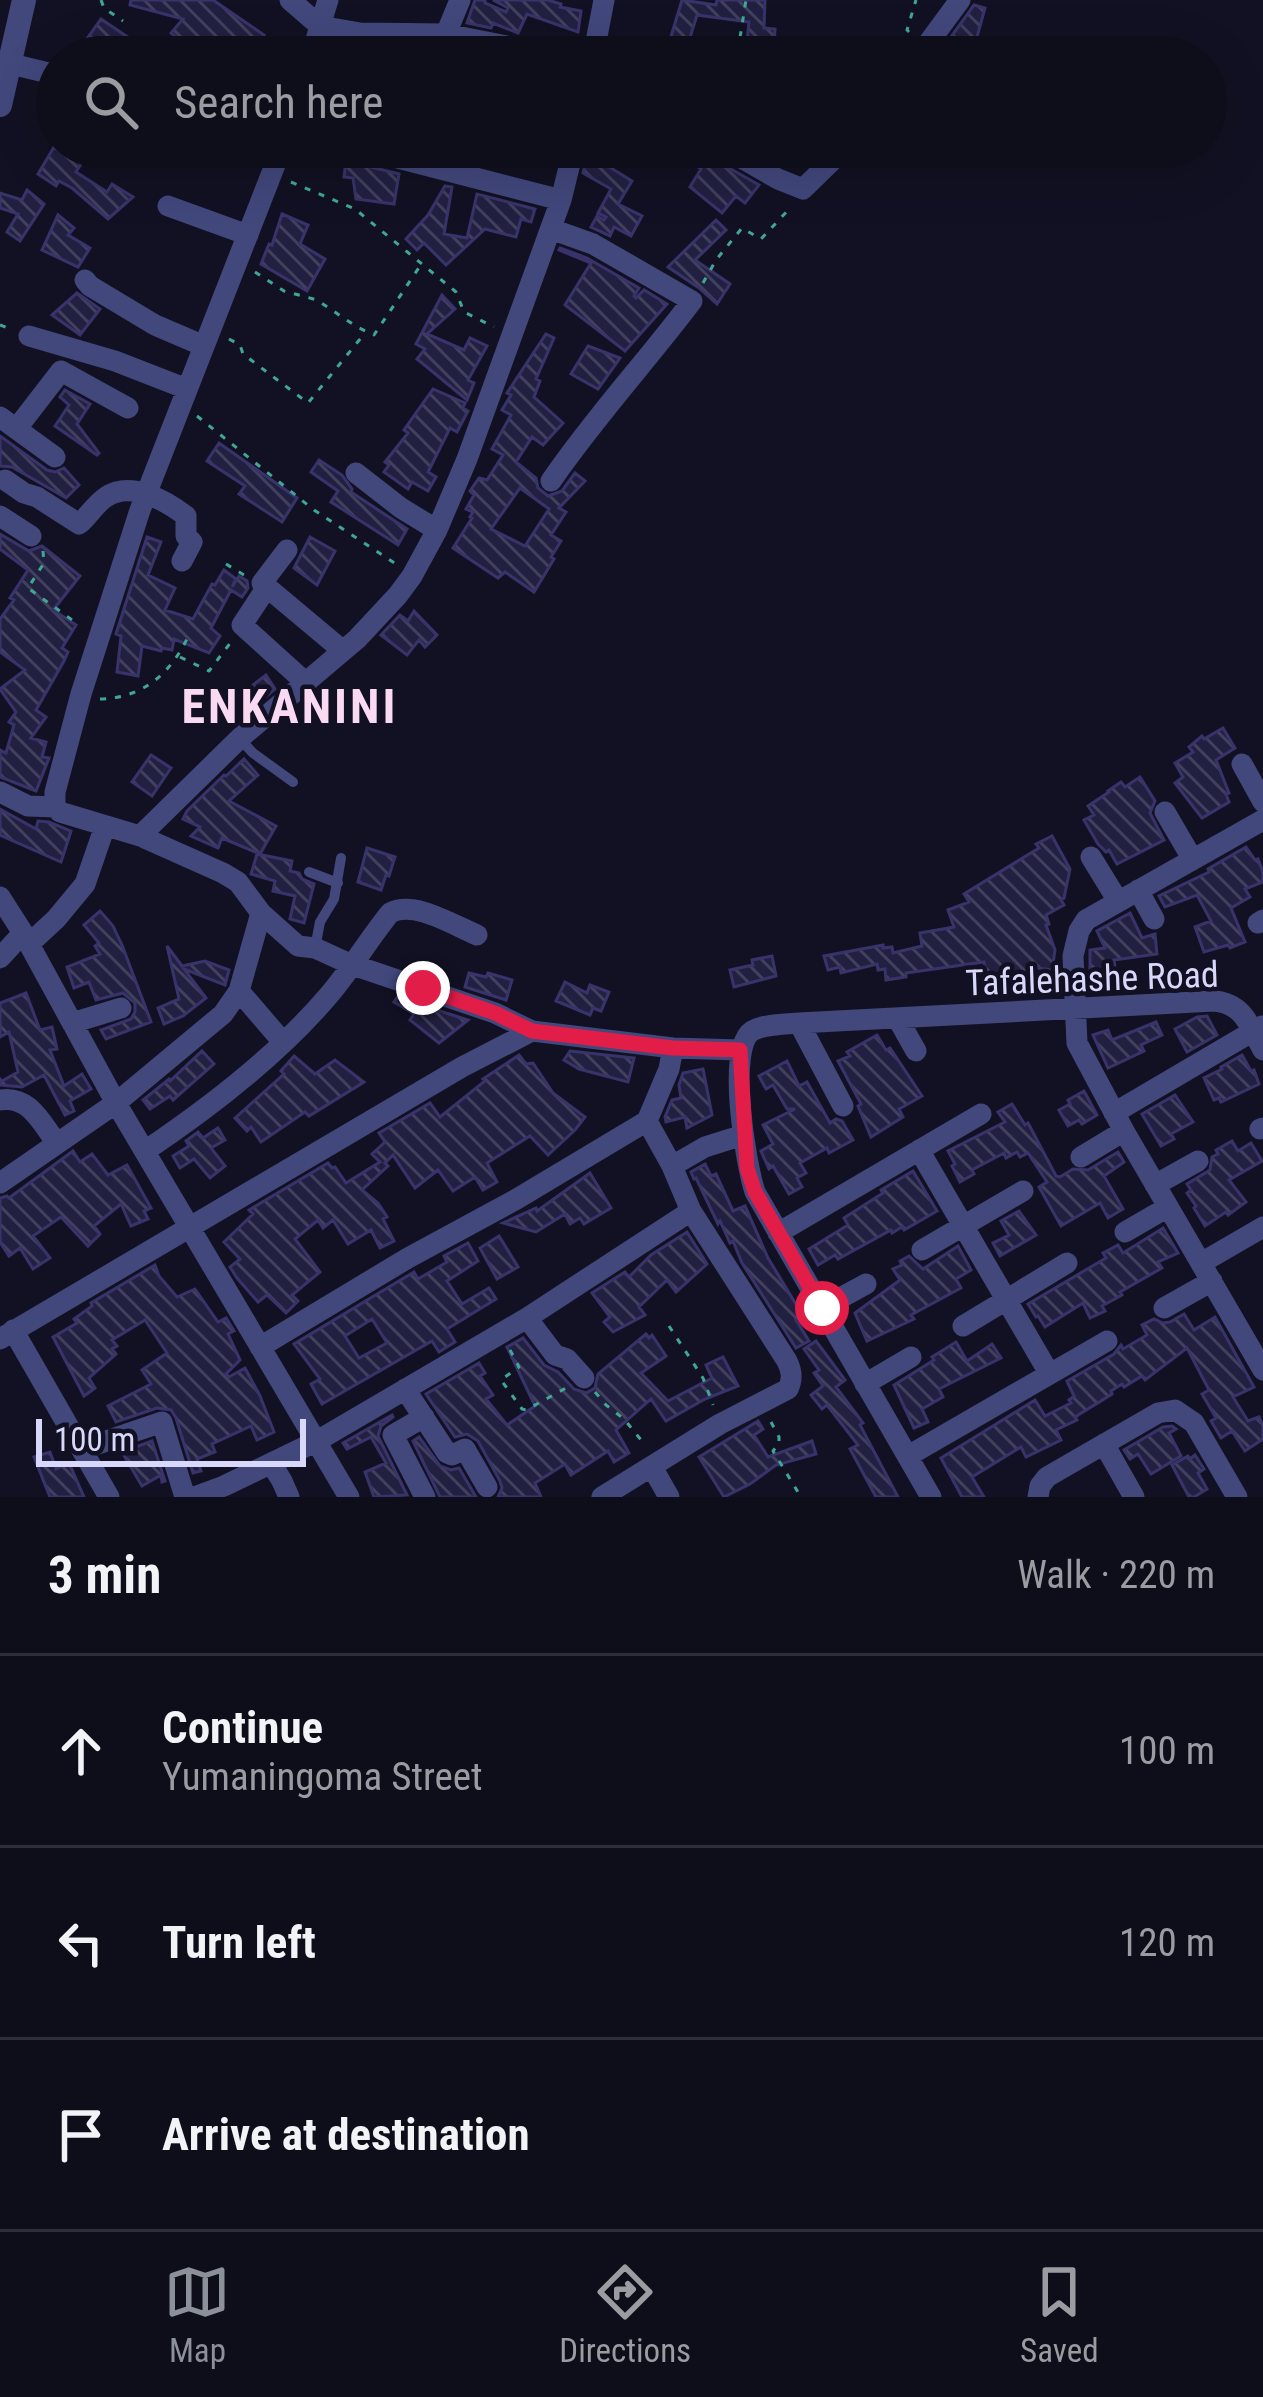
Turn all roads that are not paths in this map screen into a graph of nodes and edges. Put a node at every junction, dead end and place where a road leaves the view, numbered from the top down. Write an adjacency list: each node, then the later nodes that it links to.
1 (24, 0): 13 (street)
2 (290, 0): 7 (street)
3 (328, 0): 7 (street)
4 (460, 0): 10 (street)
5 (604, 0): 11 (street)
6 (960, 0): 12 (street)
7 (320, 26): 8 (street); 9 (street)
8 (317, 36)
9 (379, 36)
10 (447, 36)
11 (597, 36)
12 (934, 36)
13 (7, 68): 14 (street)
14 (0, 105)
15 (274, 168): 23 (street)
16 (465, 168): 20 (street)
17 (569, 168): 20 (street)
18 (759, 168): 19 (street)
19 (825, 168)
20 (561, 200): 22 (street)
21 (168, 206): 23 (street)
22 (550, 229): 33 (street); 36 (street)
23 (248, 235): 26 (street)
24 (85, 280): 26 (street)
25 (28, 336): 27 (street)
26 (207, 338): 27 (street)
27 (184, 396): 34 (street)
28 (128, 408): 29 (street)
29 (8, 422): 30 (street)
30 (55, 457)
31 (356, 473): 36 (street)
32 (5, 479): 34 (street)
33 (551, 481)
34 (147, 493): 39 (street); 48 (street)
35 (0, 516): 37 (street)
36 (437, 530): 41 (street)
37 (31, 536)
38 (287, 550): 40 (street)
39 (182, 561)
40 (267, 586): 41 (street); 42 (street)
41 (342, 650): 42 (street)
42 (305, 682): 43 (street)
43 (240, 738): 45 (lane); 52 (street)
44 (1242, 764): 47 (street)
45 (292, 782)
46 (0, 792): 48 (street)
47 (1263, 802)
48 (55, 807): 51 (street)
49 (1165, 812): 55 (street)
50 (1263, 820): 55 (street)
51 (105, 826): 52 (street); 63 (street)
52 (140, 836): 60 (street)
53 (1090, 857): 58 (street)
54 (341, 858): 57 (lane)
55 (1193, 860): 58 (street)
56 (310, 872): 57 (lane)
57 (338, 883): 64 (lane)
58 (1128, 895): 61 (street); 68 (street)
59 (0, 897): 63 (street)
60 (261, 913): 64 (street); 67 (street)
61 (1154, 919)
62 (476, 935): 66 (street)
63 (26, 939): 65 (street); 72 (street)
64 (315, 948): 66 (street)
65 (0, 958)
66 (350, 964): 73 (street); 75 (street)
67 (239, 991): 75 (street); 80 (street)
68 (1075, 1006): 70 (street, Tafalehashe Road); 74 (street, Tafalehashe Road); 84 (street)
69 (121, 1008): 72 (street)
70 (898, 1019): 71 (street, Tafalehashe Road); 78 (street)
71 (799, 1023): 77 (street, Tafalehashe Road); 81 (street)
72 (72, 1024): 80 (street)
73 (532, 1031): 76 (street); 98 (street)
74 (1260, 1036): 84 (street)
75 (282, 1041): 88 (street)
76 (673, 1048): 77 (street); 83 (street)
77 (740, 1050): 85 (street)
78 (916, 1051)
79 (0, 1100): 86 (street)
80 (116, 1103): 86 (street); 88 (street)
81 (843, 1106)
82 (981, 1114): 87 (street)
83 (647, 1121): 91 (street); 114 (street)
84 (1119, 1122): 89 (street); 93 (street)
85 (743, 1135): 91 (street); 101 (street)
86 (56, 1142): 92 (street)
87 (919, 1150): 97 (street); 101 (street)
88 (145, 1151): 98 (street)
89 (1081, 1157)
90 (1198, 1161): 93 (street)
91 (672, 1166): 96 (street)
92 (0, 1183)
93 (1155, 1185): 95 (street)
94 (1023, 1191): 97 (street)
95 (1168, 1207): 100 (street); 104 (street)
96 (691, 1210): 109 (street); 127 (street)
97 (963, 1225): 102 (street); 106 (street)
98 (191, 1227): 112 (street); 114 (street)
99 (1263, 1228): 104 (street)
100 (1125, 1232)
101 (778, 1233): 107 (street)
102 (922, 1250)
103 (1067, 1263): 106 (street)
104 (1207, 1272): 108 (street); 111 (street)
105 (866, 1284): 107 (street)
106 (1006, 1300): 110 (street); 117 (street)
107 (822, 1308): 119 (street)
108 (1164, 1308)
109 (527, 1318): 118 (street); 120 (street)
110 (964, 1326)
111 (1254, 1333): 116 (street)
112 (7, 1335): 124 (street)
113 (1107, 1341): 117 (street)
114 (260, 1347): 122 (street)
115 (910, 1357): 119 (street)
116 (1263, 1370)
117 (1049, 1373): 125 (street)
118 (584, 1378)
119 (865, 1384): 125 (street)
120 (405, 1389): 121 (street); 122 (street)
121 (424, 1418): 128 (street); 137 (street)
122 (317, 1441): 126 (street); 136 (street)
123 (1104, 1444): 130 (street); 140 (street); 141 (street)
124 (82, 1449): 132 (street); 133 (street)
125 (908, 1456): 139 (street)
126 (271, 1463): 129 (street); 135 (street)
127 (655, 1465): 131 (street); 138 (street)
128 (487, 1487)
129 (223, 1492): 134 (street)
130 (1132, 1494)
131 (608, 1496)
132 (109, 1497)
133 (184, 1497)
134 (194, 1497)
135 (289, 1497)
136 (349, 1497)
137 (425, 1497)
138 (669, 1497)
139 (931, 1497)
140 (1038, 1497)
141 (1237, 1497)

